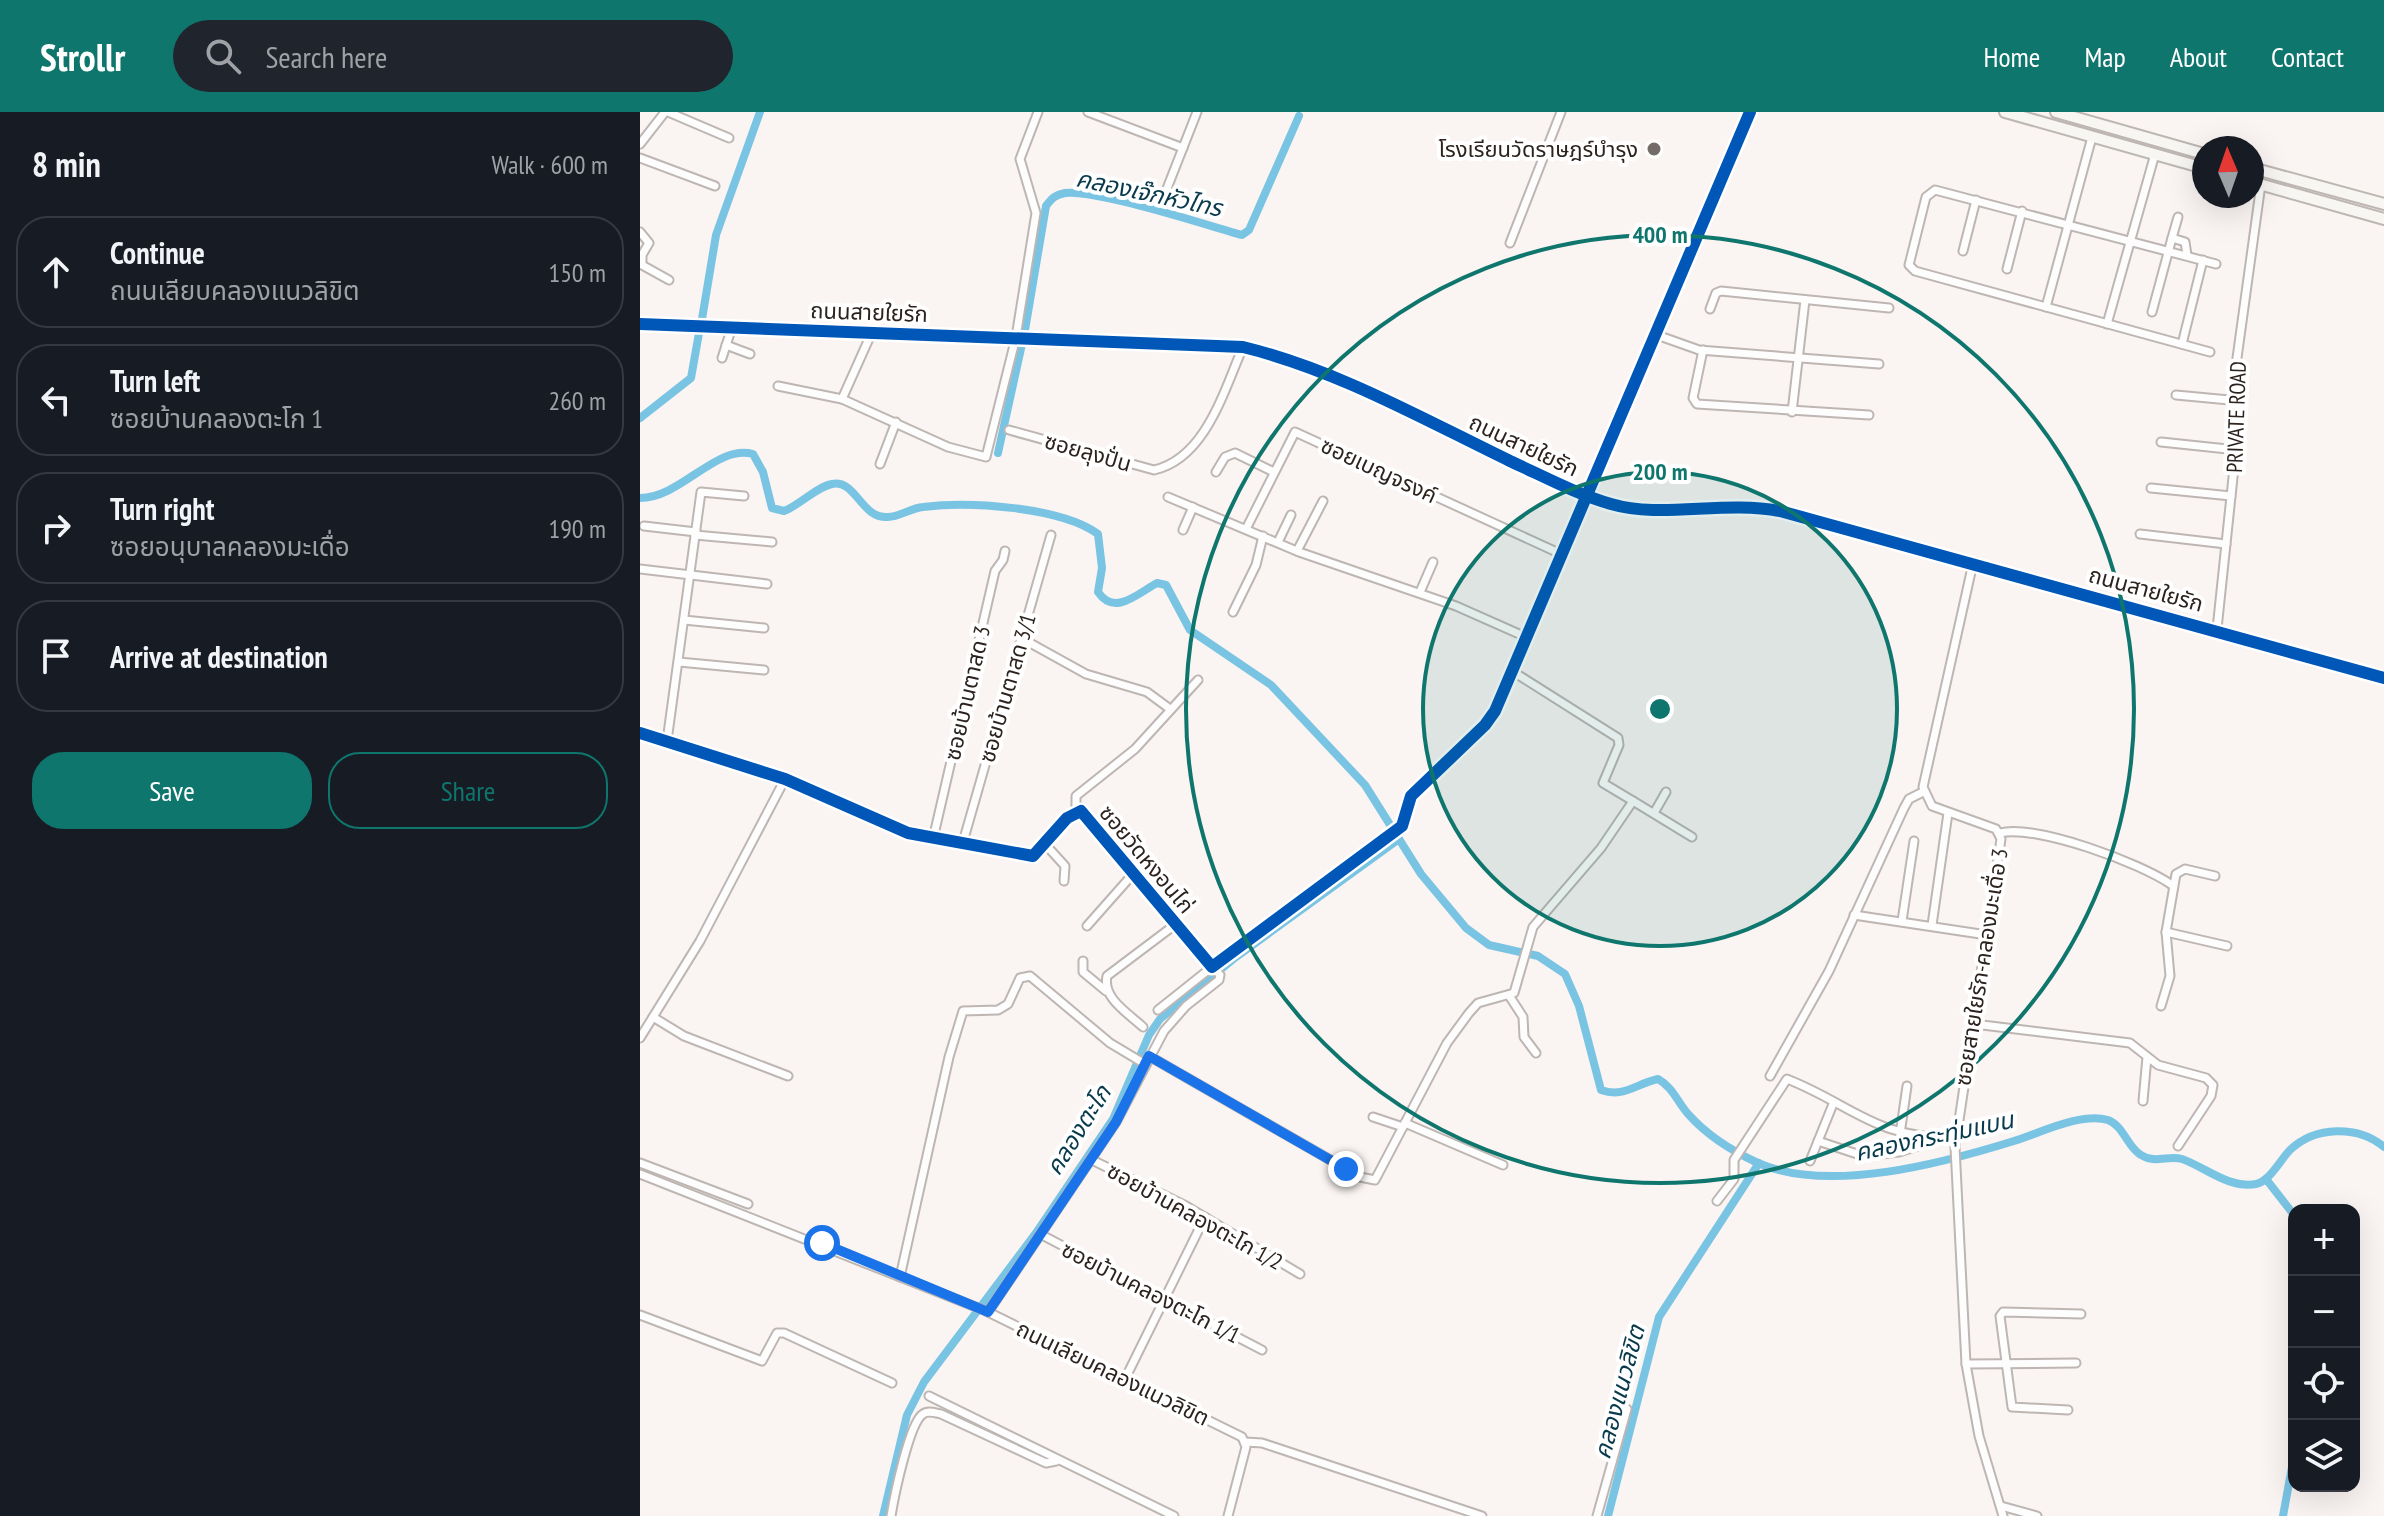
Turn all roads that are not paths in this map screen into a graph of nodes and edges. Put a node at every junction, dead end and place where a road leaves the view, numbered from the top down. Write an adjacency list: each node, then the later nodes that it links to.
1 (667, 112): 10 (street); 11 (street)
2 (1038, 112): 49 (street)
3 (1088, 112): 12 (street)
4 (1197, 112): 12 (street)
5 (1561, 112): 31 (street)
6 (1750, 112): 48 (street)
7 (2005, 112): 9 (street)
8 (2056, 112): 13 (street)
9 (2092, 137): 14 (street); 27 (street)
10 (729, 138)
11 (640, 144)
12 (1183, 148): 20 (street)
13 (2192, 151)
14 (2155, 154): 16 (street); 30 (street)
15 (640, 158): 19 (street)
16 (2192, 165)
17 (2264, 171): 22 (street)
18 (2264, 185): 26 (street)
19 (715, 186)
20 (1164, 196)
21 (1976, 200): 24 (street); 32 (street); 40 (street)
22 (2384, 204)
23 (2259, 208): 62 (street, PRIVATE ROAD)
24 (2022, 211): 27 (street); 37 (street)
25 (2178, 217): 29 (street)
26 (2384, 219)
27 (2070, 224): 30 (street); 40 (street)
28 (640, 232): 38 (street)
29 (2172, 238): 33 (street); 34 (street)
30 (2130, 241): 33 (street); 45 (street)
31 (1510, 243)
32 (1963, 251)
33 (2168, 251): 34 (street); 43 (street)
34 (2187, 255): 35 (street)
35 (2203, 260): 36 (street); 50 (street)
36 (2216, 264)
37 (2007, 269)
38 (669, 280)
39 (1805, 300): 41 (street); 42 (street); 57 (street)
40 (2046, 307): 45 (street)
41 (1889, 308)
42 (1710, 309)
43 (2152, 312)
44 (640, 324): 46 (street, ถนนสายใยรัก)
45 (2107, 324): 50 (street)
46 (732, 327): 47 (street, ถนนสายใยรัก); 51 (street)
47 (872, 332): 49 (street, ถนนสายใยรัก); 61 (street)
48 (1654, 334): 53 (street); 73 (street)
49 (1016, 337): 52 (street, ถนนสายใยรัก); 65 (street)
50 (2182, 344): 54 (street)
51 (726, 345): 55 (street); 56 (street)
52 (1243, 347): 66 (street, ซอยลุงปั่น); 73 (street, ถนนสายใยรัก)
53 (1703, 350): 57 (street); 63 (street)
54 (2210, 352)
55 (750, 354)
56 (722, 358)
57 (1797, 358): 58 (street); 63 (street)
58 (1879, 364)
59 (778, 386): 61 (street)
60 (2176, 395): 62 (street)
61 (842, 399): 65 (street)
62 (2240, 401): 68 (street, PRIVATE ROAD)
63 (1792, 412): 64 (street)
64 (1869, 415)
65 (896, 422): 69 (street)
66 (1009, 430)
67 (2161, 442): 68 (street)
68 (2237, 450): 75 (street, PRIVATE ROAD)
69 (880, 464)
70 (1216, 472): 71 (street)
71 (1274, 472): 81 (street, ซอยเบญจรงค์); 92 (street, ซอยเบญจรงค์)
72 (2151, 488): 75 (street)
73 (1587, 495): 92 (street); 94 (street, ถนนสายใยรัก)
74 (744, 496): 83 (street)
75 (2231, 496): 89 (street, PRIVATE ROAD)
76 (1168, 497): 78 (street)
77 (1323, 501): 91 (street)
78 (1193, 507): 81 (street); 82 (street)
79 (1291, 515): 88 (street)
80 (644, 526): 83 (street)
81 (1246, 529): 86 (street)
82 (1183, 530)
83 (696, 533): 87 (street); 96 (street)
84 (2140, 534): 89 (street)
85 (1051, 535): 104 (street, ซอยบ้านตาสด 3/1)
86 (1263, 536): 88 (street); 99 (street)
87 (772, 542)
88 (1278, 542): 91 (street)
89 (2226, 544): 102 (street, PRIVATE ROAD)
90 (1005, 551): 122 (street, ซอยบ้านตาสด 3)
91 (1297, 551): 98 (street)
92 (1561, 554): 103 (street)
93 (1433, 562): 98 (street)
94 (1973, 563): 102 (street, ถนนสายใยรัก); 115 (street)
95 (640, 569): 96 (street)
96 (690, 574): 97 (street); 100 (street)
97 (767, 584)
98 (1420, 592): 103 (street)
99 (1233, 612)
100 (684, 620): 101 (street); 105 (street)
101 (764, 628)
102 (2217, 629): 108 (street, ถนนสายใยรัก)
103 (1526, 637): 107 (street)
104 (1021, 638): 110 (street); 124 (street, ซอยบ้านตาสด 3/1)
105 (679, 662): 106 (street); 112 (street)
106 (764, 670)
107 (1512, 671): 116 (street); 139 (street)
108 (2384, 678)
109 (1198, 680): 110 (street)
110 (1170, 709): 117 (street)
111 (640, 733): 112 (street)
112 (667, 741): 113 (street)
113 (785, 779): 122 (street); 144 (street)
114 (1666, 792): 118 (street)
115 (1923, 792): 119 (street, ซอยสายใยรัก-คลองมะเดื่อ 3); 130 (street)
116 (1633, 801): 118 (street); 141 (street)
117 (1076, 811): 125 (street, ซอยวัดหงอนไก่); 126 (street, ซอยวัดหงอนไก่)
118 (1654, 813): 121 (street)
119 (1948, 813): 120 (street, ซอยสายใยรัก-คลองมะเดื่อ 3); 133 (street)
120 (2000, 833): 129 (street); 136 (street, ซอยสายใยรัก-คลองมะเดื่อ 3)
121 (1692, 837)
122 (933, 839): 124 (street)
123 (1914, 841): 131 (street)
124 (963, 842): 125 (street)
125 (1045, 844): 128 (street)
126 (1133, 874): 132 (street, ซอยวัดหงอนไก่); 134 (street)
127 (2215, 876): 129 (street)
128 (1064, 881)
129 (2172, 885): 135 (street)
130 (1854, 915): 131 (street); 152 (street)
131 (1902, 921): 133 (street)
132 (1176, 924): 139 (street, ซอยวัดหงอนไก่); 140 (street)
133 (1932, 925): 136 (street)
134 (1087, 926)
135 (2166, 932): 137 (street); 142 (street)
136 (1987, 935): 145 (street, ซอยสายใยรัก-คลองมะเดื่อ 3)
137 (2227, 946)
138 (1083, 961): 140 (street)
139 (1215, 970): 143 (street); 150 (street)
140 (1106, 991): 146 (street)
141 (1510, 997): 148 (street); 157 (street)
142 (2161, 1006)
143 (1158, 1010)
144 (653, 1017): 147 (street); 151 (street)
145 (1974, 1024): 149 (street); 160 (street, ซอยสายใยรัก-คลองมะเดื่อ 3)
146 (1143, 1027)
147 (640, 1038)
148 (1536, 1053)
149 (2147, 1057): 154 (street); 162 (street)
150 (1145, 1061): 157 (street); 163 (street); 175 (street)
151 (788, 1076)
152 (1770, 1076)
153 (1907, 1086): 158 (street)
154 (2143, 1101)
155 (1833, 1104): 158 (street); 161 (street); 170 (street)
156 (1373, 1117): 157 (street)
157 (1404, 1125): 166 (street)
158 (1900, 1134): 159 (street)
159 (1940, 1137): 160 (street); 161 (street)
160 (1956, 1137): 183 (street, ซอยสายใยรัก-คลองมะเดื่อ 3)
161 (1818, 1141): 164 (street)
162 (2178, 1146)
163 (1090, 1159): 172 (street, ซอยบ้านคลองตะโก 1/2); 173 (street)
164 (1810, 1161)
165 (640, 1163): 168 (street)
166 (1503, 1165)
167 (640, 1174): 169 (street, ถนนเลียบคลองแนวลิขิต)
168 (709, 1189): 169 (street); 171 (street)
169 (706, 1198): 175 (street, ถนนเลียบคลองแนวลิขิต)
170 (1717, 1201)
171 (748, 1204)
172 (1205, 1217): 174 (street, ซอยบ้านคลองตะโก 1/2); 176 (street)
173 (1040, 1234): 176 (street, ซอยบ้านคลองตะโก 1/1); 177 (street)
174 (1300, 1274)
175 (900, 1277): 177 (street, ถนนเลียบคลองแนวลิขิต)
176 (1162, 1301): 180 (street, ซอยบ้านคลองตะโก 1/1); 184 (street)
177 (987, 1312): 184 (street, ถนนเลียบคลองแนวลิขิต)
178 (2081, 1314): 181 (street)
179 (640, 1315): 185 (street)
180 (1262, 1350)
181 (2004, 1362): 182 (street); 183 (street); 188 (street)
182 (2076, 1363)
183 (1966, 1364): 191 (street, ซอยสายใยรัก-คลองมะเดื่อ 3)
184 (1126, 1377): 189 (street, ถนนเลียบคลองแนวลิขิต)
185 (892, 1383)
186 (929, 1396): 190 (street)
187 (1627, 1409): 196 (street)
188 (2068, 1410)
189 (1245, 1442): 194 (street); 195 (street, ถนนเลียบคลองแนวลิขิต)
190 (1056, 1460): 192 (street); 193 (street)
191 (2001, 1506): 197 (street, ซอยสายใยรัก-คลองมะเดื่อ 3); 198 (street)
192 (891, 1516)
193 (1174, 1516)
194 (1228, 1516)
195 (1482, 1516)
196 (1597, 1516)
197 (2003, 1516)
198 (2037, 1516)

